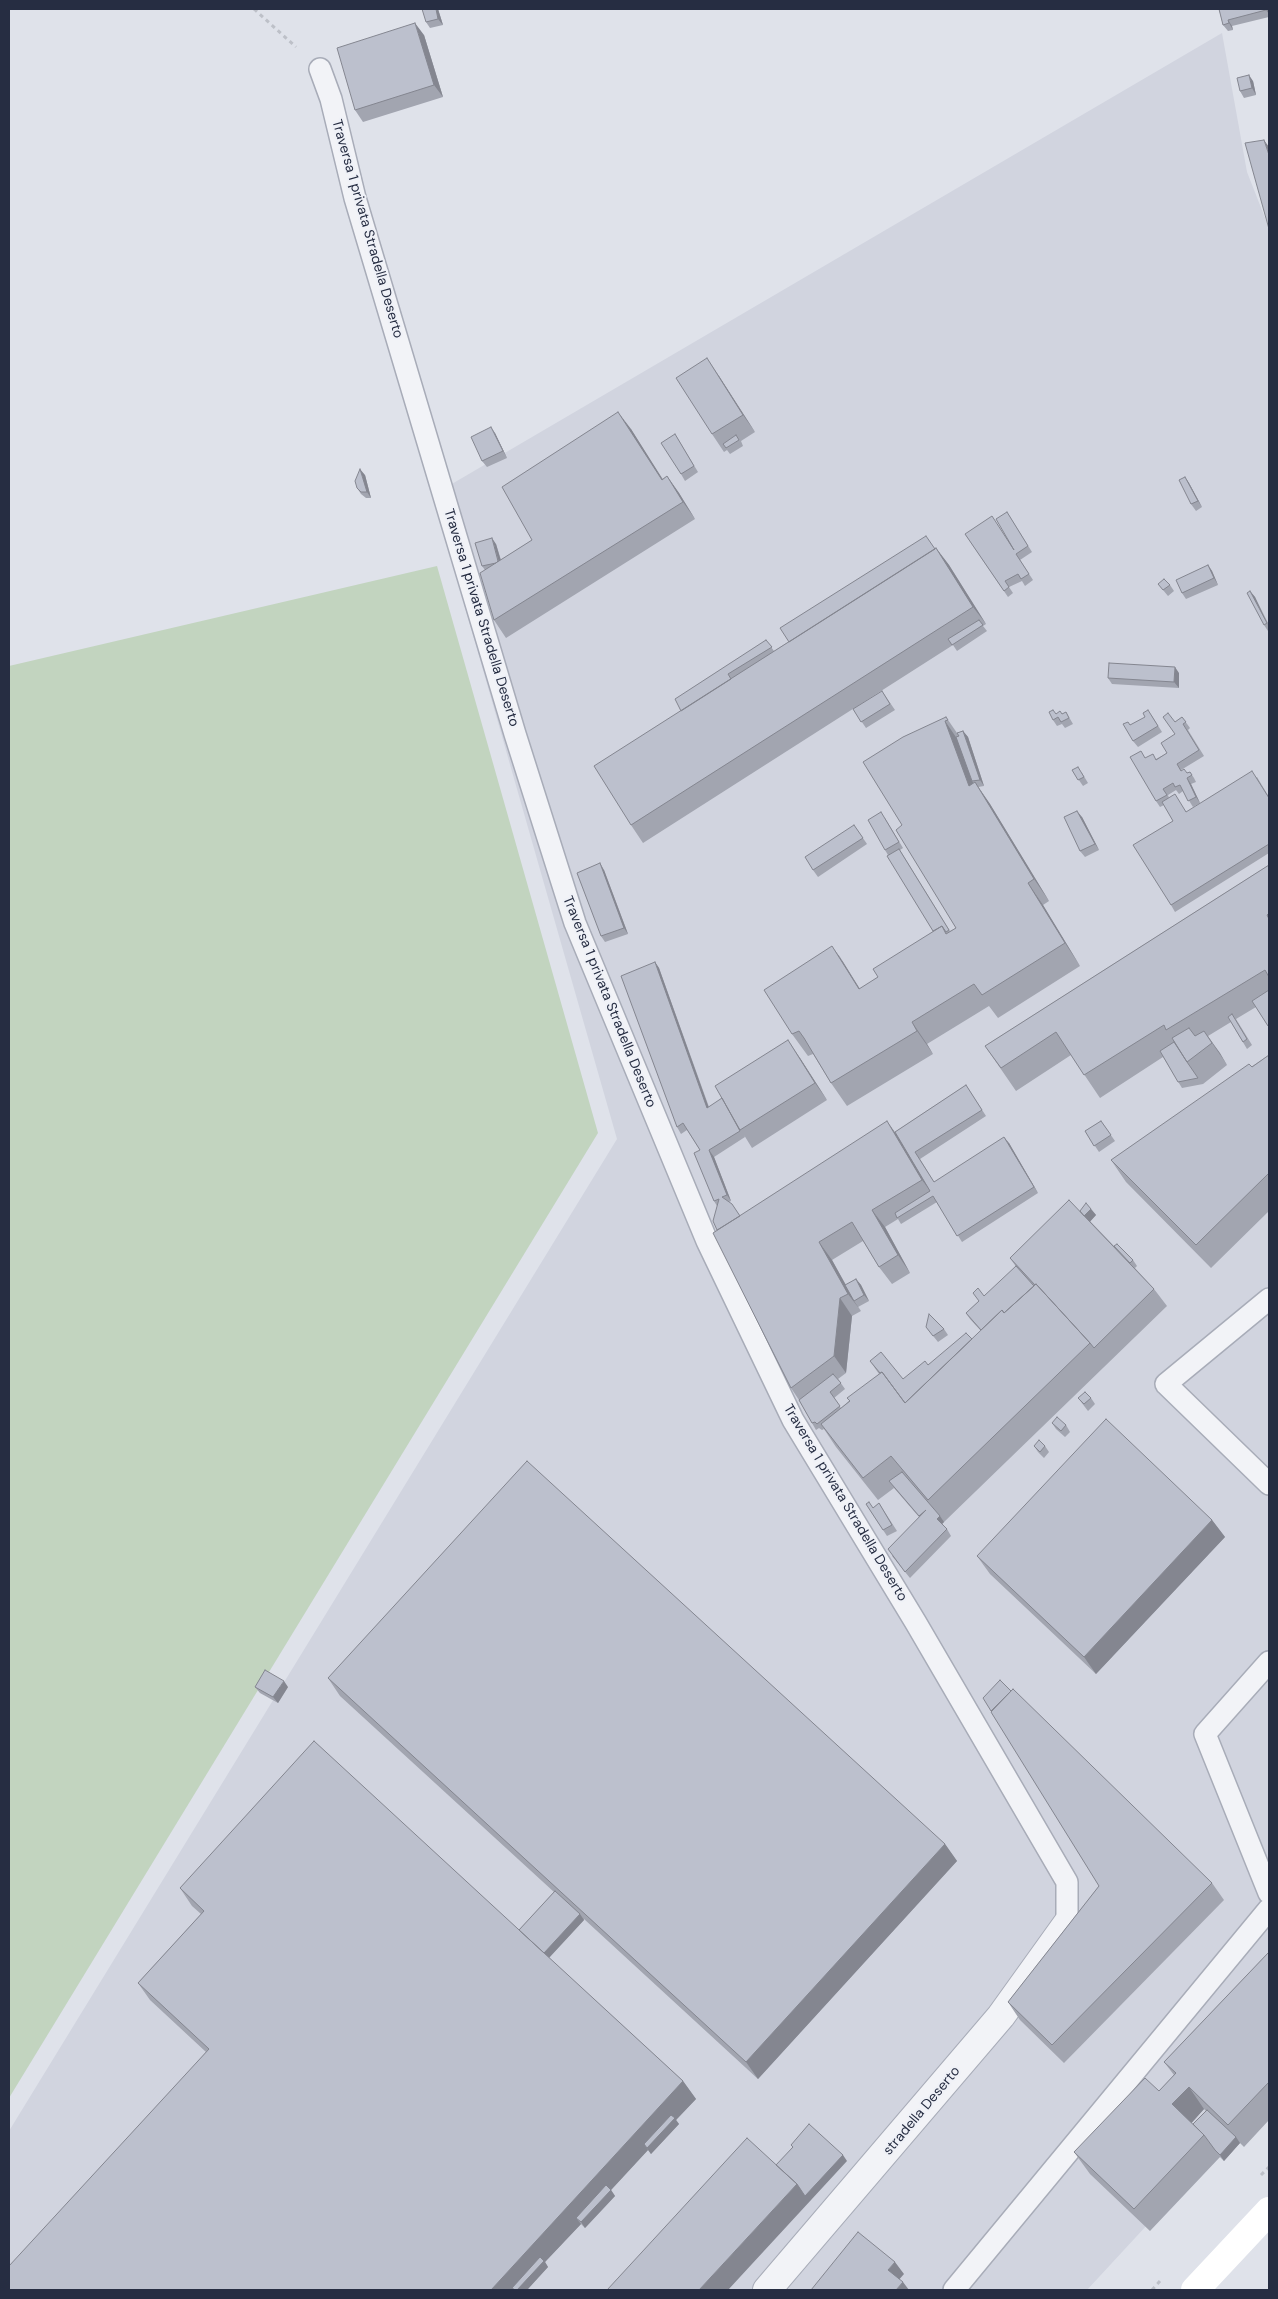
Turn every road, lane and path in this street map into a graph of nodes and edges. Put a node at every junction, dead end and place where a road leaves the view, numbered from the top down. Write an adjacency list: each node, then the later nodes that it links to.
1 (254, 9): 2 (path)
2 (320, 69): 8 (lane, Traversa 1 privata Stradella Deserto)
3 (1269, 1299): 4 (lane)
4 (1269, 1484)
5 (1269, 1662): 6 (lane)
6 (1269, 1893)
7 (1269, 1909): 11 (lane)
8 (1067, 1924): 10 (street, stradella Deserto)
9 (1269, 2211): 12 (main road)
10 (767, 2290)
11 (954, 2290)
12 (1195, 2290)

